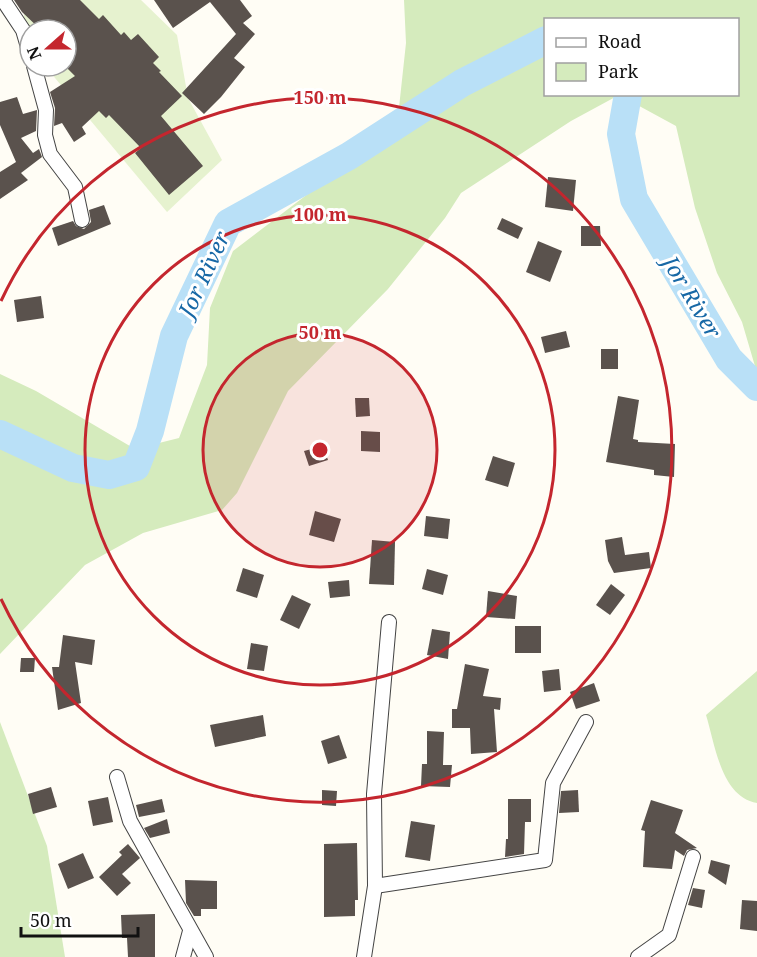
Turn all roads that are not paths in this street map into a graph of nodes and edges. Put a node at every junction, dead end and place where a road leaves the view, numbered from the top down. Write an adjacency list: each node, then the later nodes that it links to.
1 (3, 0): 2 (street)
2 (18, 22)
3 (37, 78): 4 (street)
4 (82, 220)
5 (389, 622): 9 (street)
6 (586, 723): 9 (street)
7 (117, 777): 10 (street)
8 (693, 857): 14 (street)
9 (375, 886): 13 (street)
10 (190, 931): 11 (street); 12 (street)
11 (183, 957)
12 (206, 957)
13 (364, 957)
14 (638, 957)

